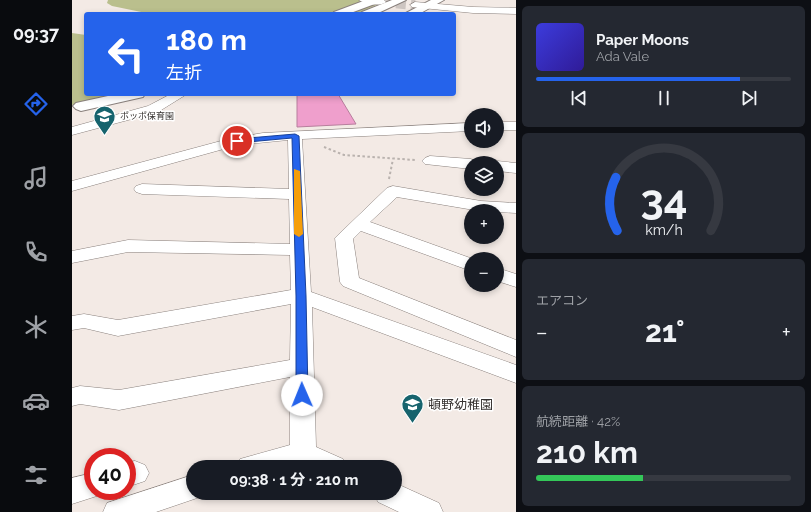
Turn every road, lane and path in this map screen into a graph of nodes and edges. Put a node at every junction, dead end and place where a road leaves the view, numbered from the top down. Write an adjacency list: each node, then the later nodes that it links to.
1 (401, 0): 8 (highway)
2 (454, 0): 5 (street)
3 (373, 1): 7 (highway)
4 (413, 6): 5 (highway); 9 (highway)
5 (435, 7): 6 (street)
6 (516, 11)
7 (343, 12)
8 (371, 12)
9 (389, 12)
10 (90, 96): 14 (highway)
11 (112, 96): 14 (highway)
12 (121, 96): 14 (highway)
13 (177, 96): 18 (street)
14 (79, 101)
15 (504, 126): 16 (street)
16 (516, 126)
17 (464, 127): 19 (street)
18 (72, 131)
19 (295, 136): 26 (street); 29 (street)
20 (344, 156): 21 (path)
21 (393, 159): 22 (path); 28 (path)
22 (430, 161): 23 (street)
23 (464, 163)
24 (504, 167): 25 (street)
25 (516, 168)
26 (72, 186)
27 (142, 189): 29 (street)
28 (393, 191): 30 (street); 31 (street)
29 (297, 194): 32 (street)
30 (516, 208)
31 (358, 224): 34 (street); 39 (street)
32 (299, 250): 33 (street); 37 (street)
33 (72, 257)
34 (464, 262)
35 (504, 277): 36 (street)
36 (516, 281)
37 (301, 296): 38 (street); 40 (street); 41 (street)
38 (72, 323)
39 (516, 349)
40 (302, 366): 42 (street); 43 (street)
41 (516, 374)
42 (72, 397)
43 (303, 453): 44 (street); 45 (street)
44 (276, 460)
45 (318, 460)
46 (84, 488): 48 (street)
47 (186, 489): 50 (street)
48 (72, 491)
49 (402, 500): 51 (street)
50 (117, 512)
51 (428, 512)

